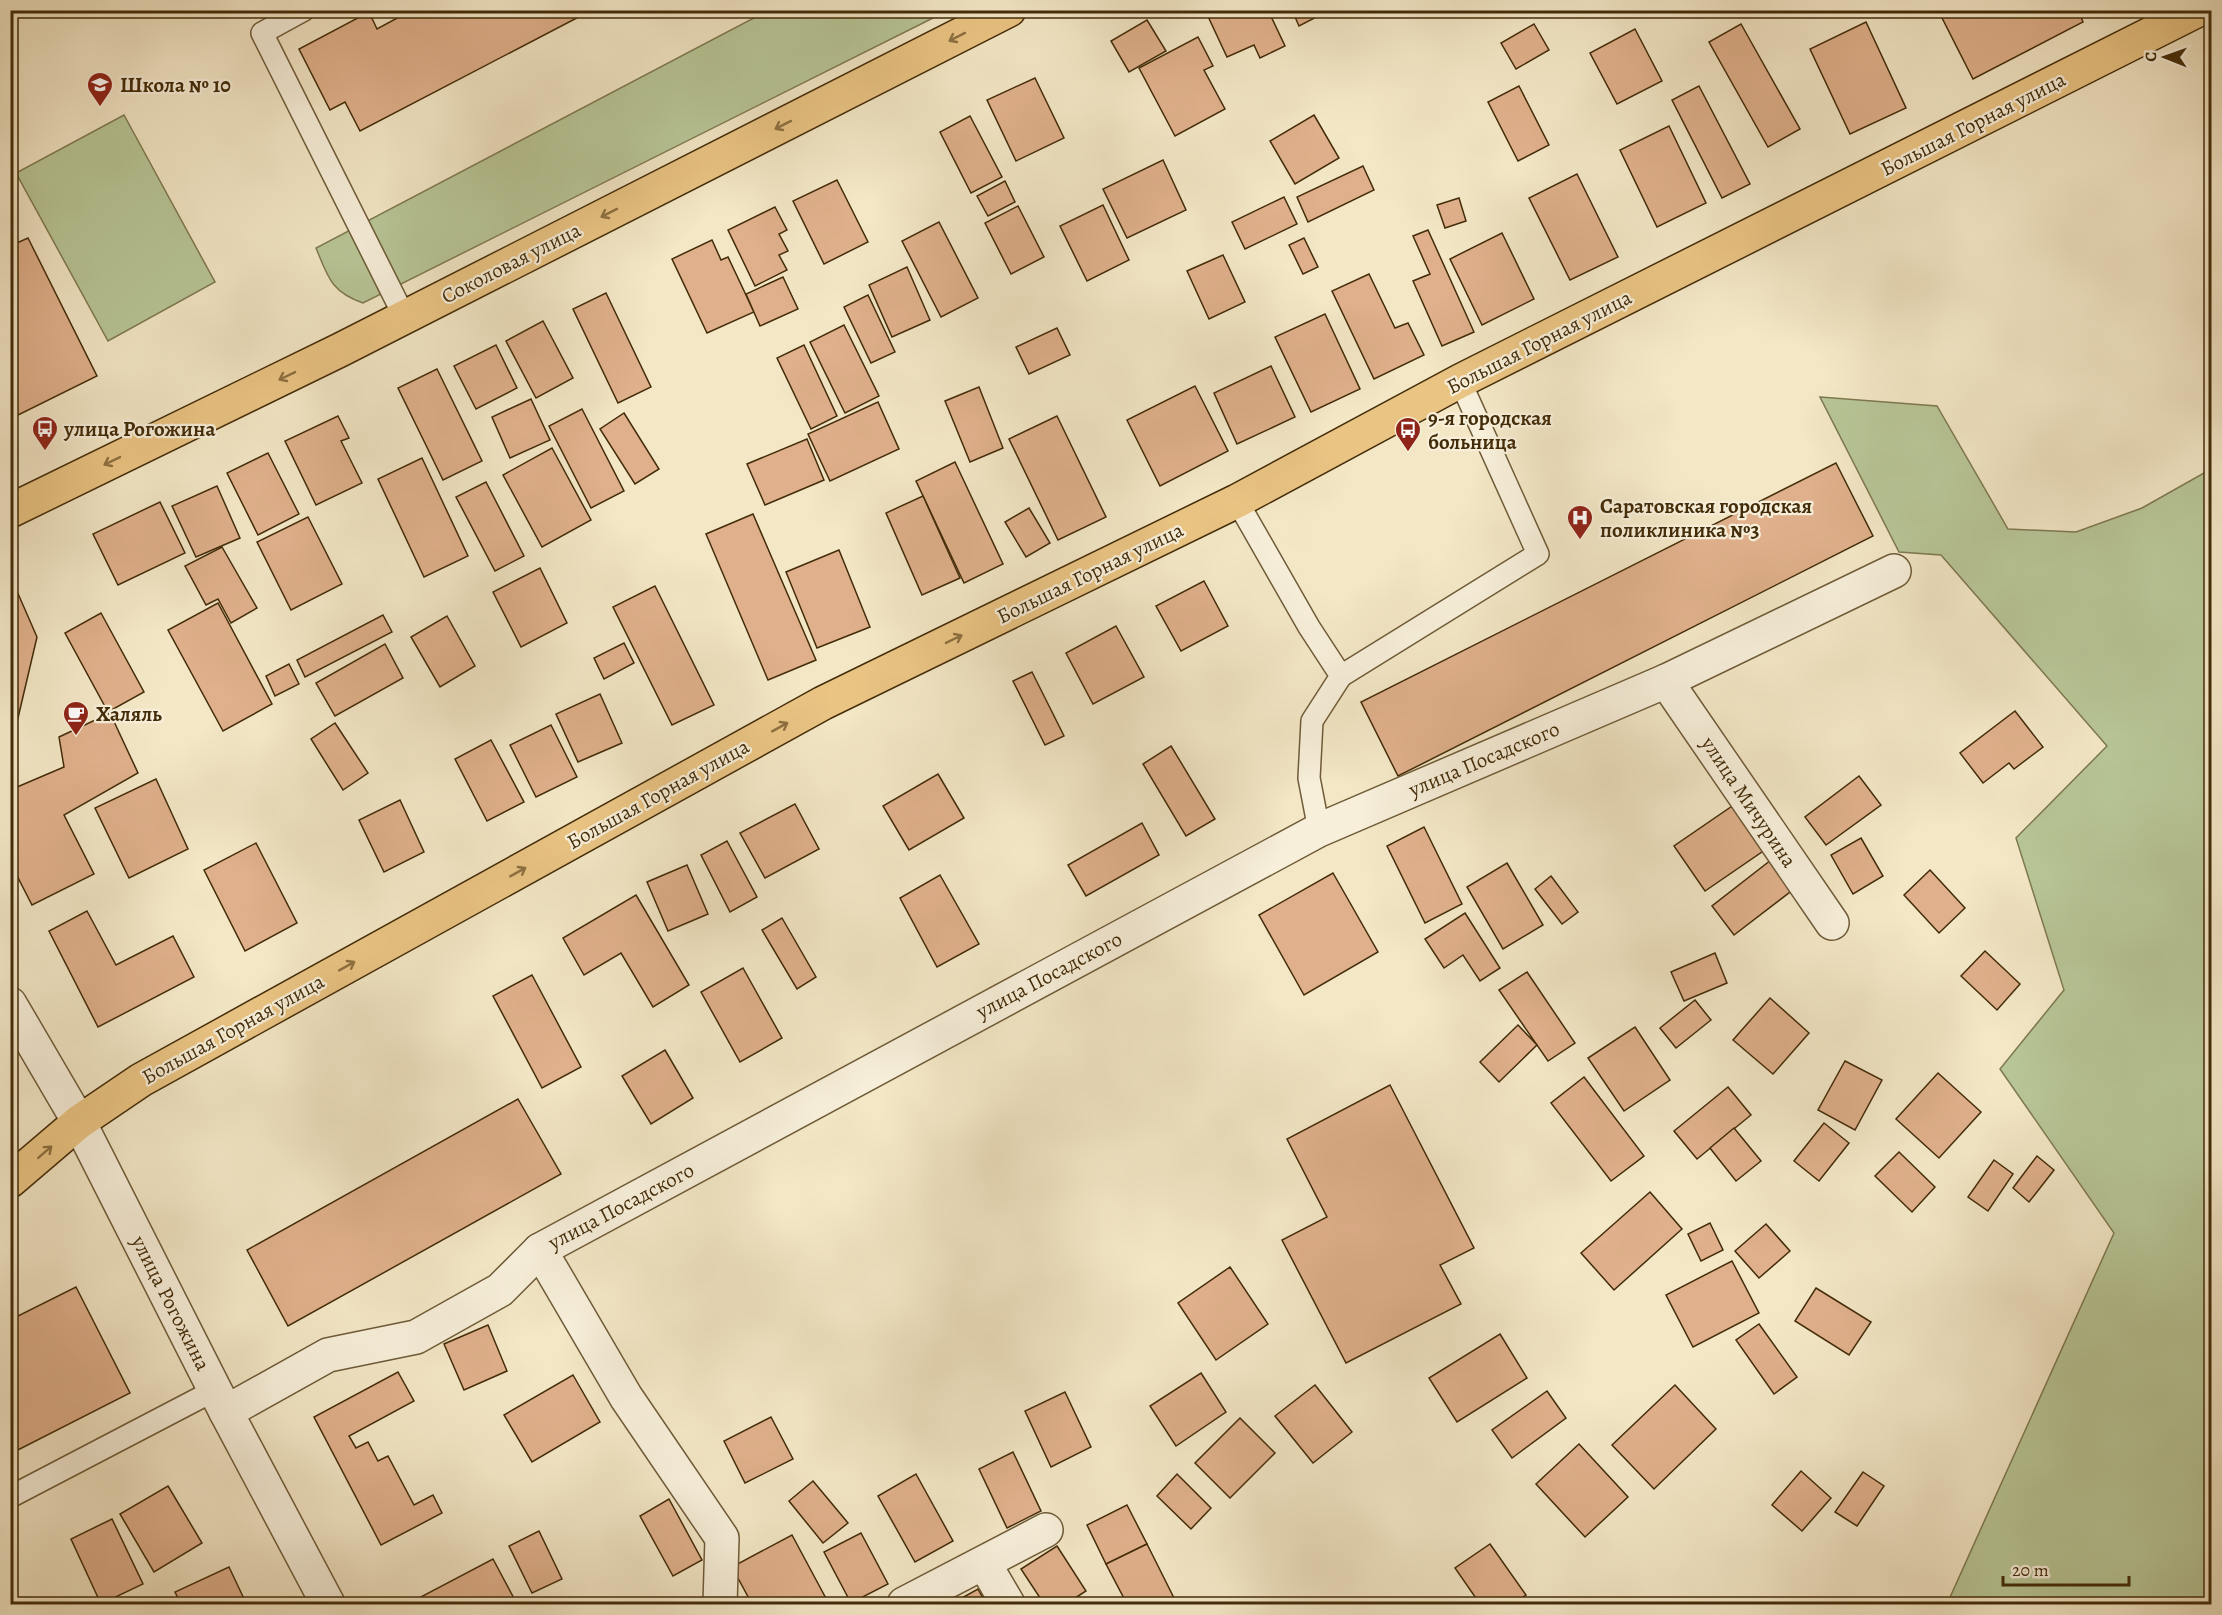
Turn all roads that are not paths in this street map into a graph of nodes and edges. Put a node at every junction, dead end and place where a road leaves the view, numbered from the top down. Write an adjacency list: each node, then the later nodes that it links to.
1 (304, 10): 4 (lane)
2 (1009, 10): 4 (main road, Соколовая улица, one-way to 4)
3 (2198, 10): 5 (main road, Большая Горная улица)
4 (404, 316): 7 (main road, Соколовая улица, one-way to 7)
5 (1460, 381): 6 (main road, Большая Горная улица); 9 (lane)
6 (1237, 501): 9 (lane); 14 (main road, Большая Горная улица, one-way to 6)
7 (10, 511)
8 (1894, 571): 10 (street, улица Посадского)
9 (1341, 676): 11 (lane)
10 (1666, 681): 11 (street, улица Посадского); 12 (street, улица Мичурина)
11 (1319, 830): 16 (street, улица Посадского)
12 (1832, 924)
13 (10, 1004): 14 (street, улица Рогожина)
14 (79, 1122): 15 (main road, Большая Горная улица, one-way to 14); 17 (street, улица Рогожина)
15 (10, 1181)
16 (540, 1250): 17 (street, улица Посадского); 22 (street)
17 (221, 1401): 18 (lane); 21 (street, улица Рогожина)
18 (10, 1497)
19 (1046, 1530): 20 (street)
20 (984, 1563): 23 (street); 24 (street)
21 (328, 1605)
22 (720, 1605)
23 (904, 1605)
24 (1008, 1605)

